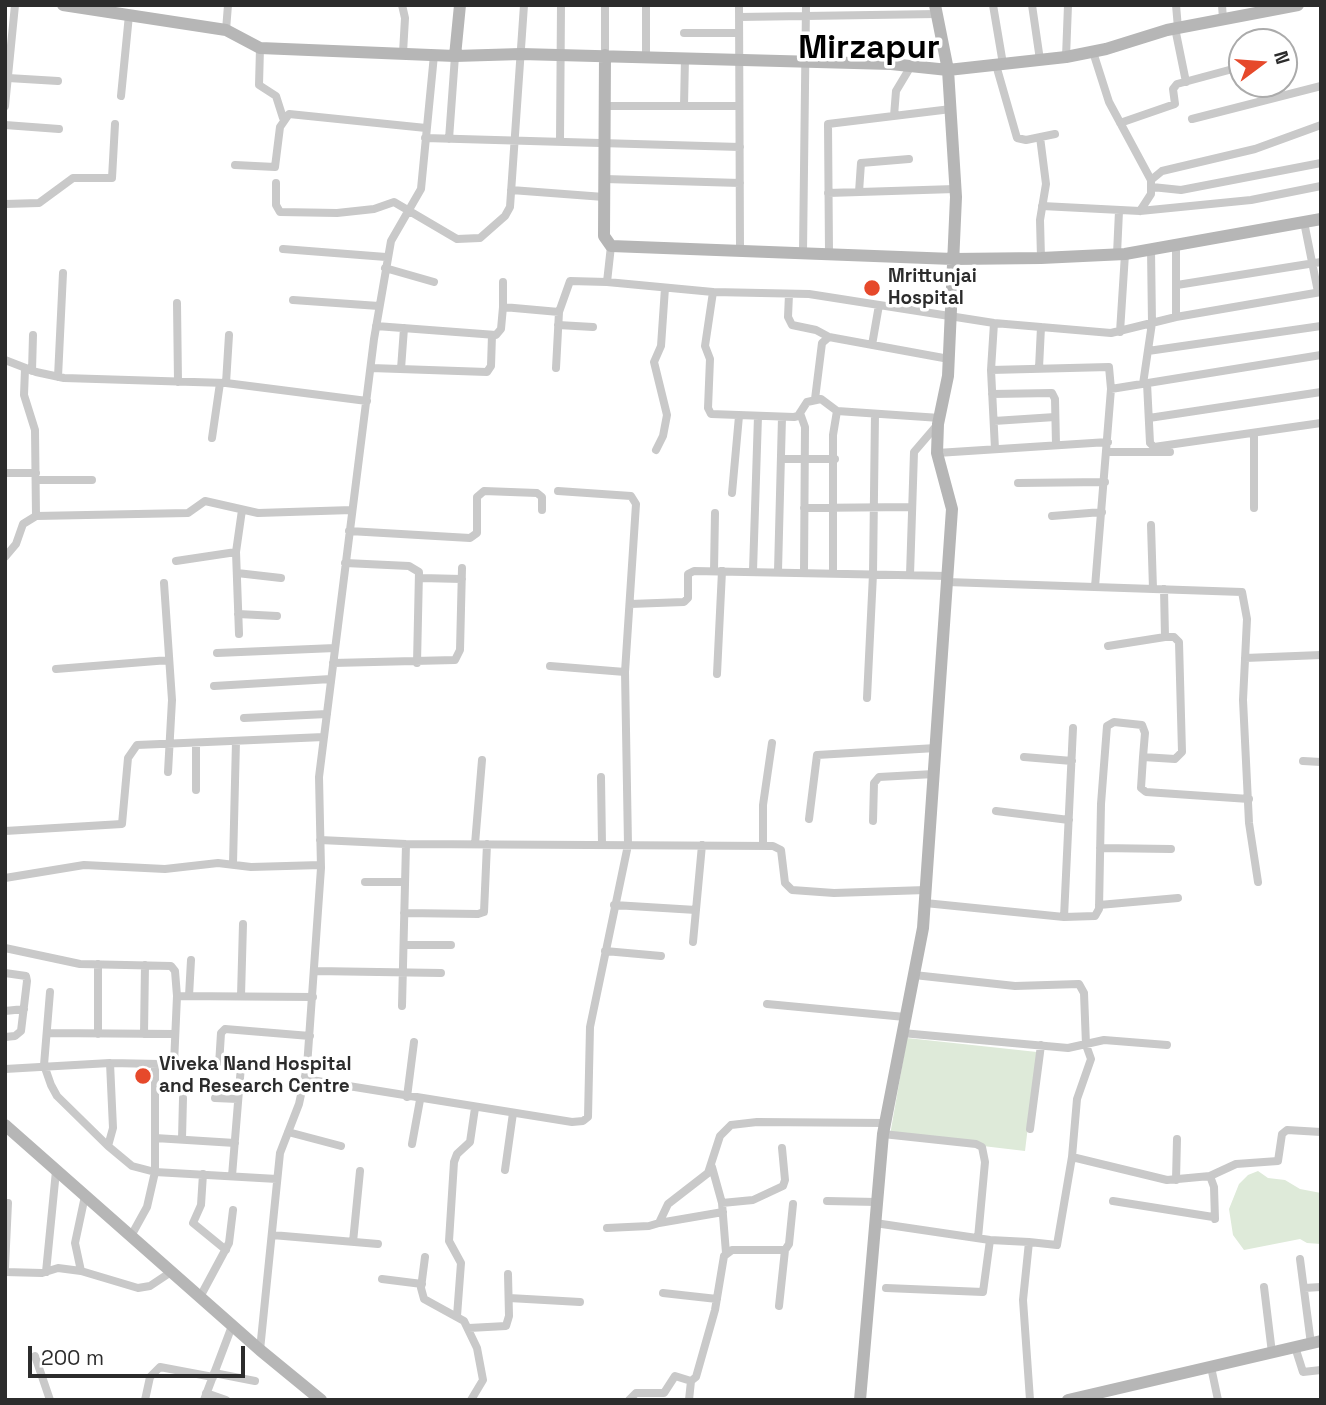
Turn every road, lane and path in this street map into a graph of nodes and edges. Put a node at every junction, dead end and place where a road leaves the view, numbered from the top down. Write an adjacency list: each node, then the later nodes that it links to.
1 (15, 5): 46 (street)
2 (228, 5): 25 (street)
3 (402, 5): 30 (street)
4 (460, 5): 35 (street)
5 (524, 5): 31 (street)
6 (561, 5): 33 (street)
7 (605, 5): 34 (street)
8 (646, 5): 36 (street)
9 (739, 5): 22 (street)
10 (806, 5): 21 (street)
11 (993, 5): 42 (street)
12 (1032, 5): 40 (street)
13 (1068, 5): 37 (street)
14 (1176, 5): 24 (street)
15 (1222, 5): 23 (street)
16 (71, 6): 20 (street)
17 (1291, 6): 19 (street)
18 (936, 10): 21 (street); 44 (street)
19 (1247, 10): 23 (street)
20 (128, 15): 25 (street); 50 (street)
21 (806, 16): 22 (street); 41 (street)
22 (739, 17): 27 (street)
23 (1223, 19): 24 (street)
24 (1177, 28): 29 (street); 48 (street)
25 (226, 30): 28 (street)
26 (684, 33): 27 (street)
27 (739, 33): 39 (street)
28 (260, 48): 30 (street); 57 (street)
29 (1093, 52): 37 (street); 59 (street)
30 (404, 53): 32 (street)
31 (521, 54): 33 (street); 35 (street); 69 (street)
32 (434, 55): 35 (street); 63 (street)
33 (559, 55): 34 (street); 70 (street)
34 (606, 55): 36 (street); 52 (street)
35 (455, 56): 68 (street)
36 (646, 57): 38 (street)
37 (1066, 57): 40 (street)
38 (685, 58): 39 (street); 53 (street)
39 (739, 60): 41 (street); 54 (street)
40 (1040, 60): 42 (street)
41 (806, 62): 43 (street); 98 (street)
42 (1000, 64): 44 (street); 66 (street)
43 (911, 66): 44 (street); 56 (street)
44 (948, 70): 55 (street)
45 (1228, 70): 48 (street)
46 (8, 78): 47 (street); 51 (street)
47 (58, 81)
48 (1186, 82): 59 (street)
49 (1321, 86): 58 (street)
50 (121, 96)
51 (5, 106)
52 (605, 106): 53 (street); 71 (street)
53 (684, 106): 54 (street)
54 (740, 106): 72 (street)
55 (951, 109): 56 (street); 81 (street)
56 (894, 116): 84 (street)
57 (283, 118): 63 (street); 75 (street)
58 (1192, 119)
59 (1119, 123): 79 (street)
60 (115, 124): 86 (street)
61 (5, 125): 64 (street)
62 (1321, 125): 79 (street)
63 (426, 128): 67 (street)
64 (59, 129)
65 (1055, 134): 66 (street)
66 (1040, 137): 87 (street)
67 (425, 138): 68 (street); 88 (street)
68 (449, 139): 69 (street)
69 (515, 140): 70 (street); 82 (street)
70 (560, 141): 71 (street)
71 (605, 143): 72 (street); 76 (street)
72 (740, 147): 78 (street)
73 (909, 159): 83 (street)
74 (1321, 163): 79 (street)
75 (235, 164)
76 (604, 179): 78 (street); 85 (street)
77 (276, 183): 88 (street)
78 (740, 183): 96 (street)
79 (1151, 183): 90 (street)
80 (1321, 186): 90 (street)
81 (955, 189): 83 (street); 103 (street)
82 (511, 190): 85 (street); 88 (street)
83 (859, 192): 84 (street)
84 (828, 193): 99 (street)
85 (604, 197): 94 (street)
86 (5, 204)
87 (1042, 206): 89 (street); 102 (street)
88 (409, 211): 101 (street)
89 (1119, 211): 90 (street); 100 (street)
90 (1140, 211)
91 (1321, 219): 92 (street)
92 (1304, 222): 93 (street); 104 (street)
93 (1177, 245): 97 (street); 110 (street)
94 (611, 246): 96 (street); 109 (street)
95 (284, 249): 101 (street)
96 (740, 249): 98 (street)
97 (1151, 249): 100 (street); 124 (street)
98 (803, 252): 99 (street)
99 (829, 253): 103 (street)
100 (1121, 254): 102 (street); 131 (street)
101 (386, 257): 105 (street)
102 (1041, 258): 103 (street)
103 (953, 259): 121 (street)
104 (1317, 263): 110 (street); 113 (street)
105 (385, 268): 107 (street); 118 (street)
106 (63, 273): 147 (street)
107 (433, 282)
108 (503, 282): 119 (street)
109 (607, 282): 111 (street); 120 (street)
110 (1177, 285): 122 (street)
111 (665, 288): 112 (street); 173 (street)
112 (713, 292): 114 (street); 159 (street)
113 (1319, 292): 122 (street)
114 (789, 294): 117 (street); 135 (street)
115 (293, 300): 118 (street)
116 (177, 303): 148 (street)
117 (879, 305): 121 (street); 136 (street)
118 (379, 306): 126 (street)
119 (502, 307): 120 (street); 134 (street)
120 (559, 312): 125 (street)
121 (950, 315): 123 (street); 139 (street)
122 (1176, 317): 124 (street)
123 (994, 323): 129 (street); 146 (street)
124 (1152, 323): 131 (street); 137 (street)
125 (558, 325): 128 (street); 142 (street)
126 (376, 326): 130 (street); 141 (street)
127 (1321, 326): 137 (street)
128 (593, 327)
129 (1041, 327): 131 (street); 143 (street)
130 (404, 328): 134 (street); 144 (street)
131 (1120, 332)
132 (33, 335): 145 (street)
133 (229, 335): 149 (street)
134 (492, 335): 144 (street)
135 (829, 337): 136 (street); 154 (street)
136 (872, 345): 139 (street)
137 (1147, 351): 150 (street)
138 (1321, 355): 150 (street)
139 (948, 359): 164 (street)
140 (5, 360): 145 (street)
141 (371, 368): 144 (street); 155 (street)
142 (556, 368)
143 (1039, 368): 146 (street); 151 (street)
144 (401, 369)
145 (29, 370): 147 (street); 181 (street)
146 (991, 370): 153 (street)
147 (58, 377): 148 (street)
148 (178, 382): 149 (street)
149 (223, 383): 155 (street); 168 (street)
150 (1145, 384): 151 (street); 163 (street)
151 (1111, 389): 169 (street)
152 (1321, 392): 163 (street)
153 (992, 394): 162 (street); 165 (street)
154 (815, 399): 156 (street); 157 (street)
155 (367, 401): 193 (street)
156 (837, 411): 158 (street); 178 (street)
157 (800, 414): 161 (street); 177 (street)
158 (875, 414): 164 (street); 187 (street)
159 (739, 416): 160 (street); 186 (street)
160 (758, 416): 161 (street); 207 (street)
161 (782, 417): 179 (street)
162 (1055, 417): 165 (street); 170 (street)
163 (1149, 418): 172 (street)
164 (939, 421): 176 (street); 188 (street)
165 (994, 421): 171 (street)
166 (1321, 423): 167 (street)
167 (1254, 433): 172 (street); 190 (street)
168 (212, 438)
169 (1108, 442): 170 (street); 174 (street)
170 (1056, 446): 171 (street)
171 (995, 449): 176 (street)
172 (1151, 449): 174 (street); 175 (street)
173 (656, 450)
174 (1107, 452): 184 (street)
175 (1170, 452)
176 (937, 453): 217 (street)
177 (805, 458): 178 (street); 179 (street); 191 (street)
178 (835, 458): 189 (street)
179 (781, 459): 208 (street)
180 (5, 473): 181 (street)
181 (36, 477): 182 (street); 197 (street)
182 (92, 480)
183 (1017, 482): 184 (street)
184 (1105, 482): 195 (street)
185 (558, 491): 222 (street)
186 (732, 494)
187 (874, 507): 188 (street); 189 (street); 212 (street)
188 (912, 507): 213 (street)
189 (834, 508): 191 (street); 210 (street)
190 (1254, 508)
191 (804, 509): 209 (street)
192 (242, 510): 193 (street); 197 (street); 201 (street)
193 (352, 510): 200 (street)
194 (542, 510): 200 (street)
195 (1102, 512): 198 (street); 219 (street)
196 (715, 513): 206 (street)
197 (36, 516): 202 (street)
198 (1052, 516)
199 (1151, 525): 220 (street)
200 (349, 531): 204 (street)
201 (236, 552): 203 (street); 211 (street)
202 (5, 557)
203 (176, 561)
204 (345, 563): 215 (street); 228 (street)
205 (463, 568): 216 (street)
206 (718, 571): 207 (street); 222 (street); 238 (street)
207 (753, 571): 208 (street)
208 (778, 571): 209 (street)
209 (804, 571): 210 (street)
210 (833, 572): 212 (street)
211 (237, 573): 214 (street); 223 (street)
212 (873, 573): 213 (street); 241 (street)
213 (910, 575): 217 (street)
214 (281, 578)
215 (421, 578): 216 (street); 234 (street)
216 (462, 579): 234 (street)
217 (947, 579): 219 (street); 250 (street)
218 (164, 583): 232 (street)
219 (1095, 587): 220 (street)
220 (1153, 589): 221 (street)
221 (1164, 589): 226 (street); 231 (street)
222 (630, 604): 237 (street)
223 (238, 614): 224 (street); 225 (street)
224 (277, 616)
225 (239, 634)
226 (1165, 637): 227 (street); 252 (street)
227 (1108, 646)
228 (335, 648): 229 (street); 233 (street)
229 (217, 653)
230 (1321, 655): 231 (street)
231 (1245, 658): 261 (street)
232 (169, 660): 236 (street); 249 (street)
233 (333, 663): 234 (street); 239 (street)
234 (417, 663)
235 (550, 666): 237 (street)
236 (56, 669)
237 (625, 672): 272 (street)
238 (718, 674)
239 (331, 679): 240 (street); 242 (street)
240 (214, 686)
241 (867, 698)
242 (327, 715): 243 (street); 245 (street)
243 (244, 718)
244 (1073, 728): 254 (street)
245 (324, 737): 246 (street); 267 (street)
246 (236, 741): 247 (street); 277 (street)
247 (196, 743): 249 (street); 260 (street)
248 (772, 743): 274 (street)
249 (170, 744): 257 (street); 266 (street)
250 (936, 748): 258 (street); 263 (street)
251 (1024, 757): 254 (street)
252 (1143, 757): 261 (street); 275 (street)
253 (482, 760): 269 (street)
254 (1072, 761): 264 (street)
255 (1303, 761): 256 (street)
256 (1321, 762)
257 (167, 772)
258 (934, 774): 265 (street); 283 (street)
259 (601, 777): 271 (street)
260 (197, 790)
261 (1249, 799): 282 (street)
262 (996, 811): 264 (street)
263 (809, 819)
264 (1069, 820): 289 (street)
265 (873, 821)
266 (5, 831)
267 (320, 840): 268 (street); 278 (street)
268 (406, 844): 269 (street); 281 (street)
269 (475, 844): 270 (street)
270 (487, 844): 271 (street); 288 (street)
271 (602, 845): 272 (street)
272 (628, 845): 273 (street); 285 (street)
273 (702, 845): 274 (street); 287 (street)
274 (763, 846): 283 (street)
275 (1100, 848): 276 (street); 286 (street)
276 (1171, 849)
277 (233, 864): 278 (street); 279 (street)
278 (321, 865): 300 (street)
279 (5, 878)
280 (365, 882): 281 (street)
281 (405, 882): 288 (street)
282 (1258, 883)
283 (925, 897): 289 (street); 304 (street)
284 (1178, 898): 286 (street)
285 (614, 905): 287 (street); 295 (street)
286 (1099, 905): 289 (street)
287 (696, 910): 291 (street)
288 (404, 913): 293 (street)
289 (1064, 916)
290 (243, 924): 308 (street)
291 (693, 942)
292 (451, 945): 293 (street)
293 (404, 946): 301 (street)
294 (5, 948): 298 (street)
295 (605, 951): 296 (street); 341 (street)
296 (661, 956)
297 (191, 960): 307 (street)
298 (98, 964): 299 (street); 317 (street)
299 (145, 965): 306 (street); 318 (street)
300 (315, 971): 301 (street); 309 (street)
301 (403, 972): 303 (street); 311 (street)
302 (5, 973): 312 (street)
303 (441, 973)
304 (914, 975): 314 (street); 324 (street)
305 (50, 992): 316 (street)
306 (177, 996): 307 (street); 319 (street)
307 (189, 996): 308 (street)
308 (242, 996): 309 (street)
309 (313, 997): 320 (street)
310 (767, 1004): 314 (street)
311 (402, 1006)
312 (24, 1009): 313 (street); 321 (street)
313 (5, 1011)
314 (905, 1017): 315 (street)
315 (902, 1032): 323 (street); 343 (street)
316 (47, 1033): 317 (street); 329 (street)
317 (98, 1034): 318 (street)
318 (144, 1034): 319 (street)
319 (175, 1034): 328 (street)
320 (310, 1036): 330 (street); 332 (street)
321 (5, 1037)
322 (414, 1042): 335 (street)
323 (1041, 1045): 324 (street); 344 (street)
324 (1086, 1045): 325 (street); 355 (street)
325 (1167, 1045)
326 (110, 1063): 327 (street); 329 (street); 352 (street)
327 (155, 1064): 328 (street); 347 (street)
328 (174, 1064): 330 (street)
329 (44, 1065): 333 (street); 352 (street)
330 (219, 1065): 331 (street)
331 (241, 1066): 332 (street); 338 (street)
332 (307, 1067): 334 (street)
333 (5, 1069)
334 (305, 1079): 335 (street); 345 (street)
335 (407, 1097): 339 (street)
336 (183, 1098): 348 (street)
337 (215, 1098): 338 (street)
338 (238, 1099): 350 (street)
339 (420, 1100): 340 (street); 351 (street)
340 (475, 1108): 341 (street); 406 (street)
341 (513, 1113): 357 (street)
342 (5, 1125): 358 (street)
343 (884, 1129): 356 (street); 369 (street); 379 (street)
344 (1030, 1129)
345 (288, 1132): 353 (street); 364 (street)
346 (1321, 1132): 363 (street)
347 (155, 1138): 348 (street); 359 (street)
348 (182, 1139): 350 (street)
349 (1177, 1139): 365 (street)
350 (235, 1143): 362 (street)
351 (412, 1144)
352 (108, 1146): 359 (street)
353 (341, 1146)
354 (782, 1148): 372 (street)
355 (1072, 1157): 365 (street); 382 (street)
356 (712, 1167): 372 (street); 374 (street)
357 (505, 1170)
358 (56, 1171): 366 (street); 391 (street)
359 (155, 1171): 361 (street); 378 (street)
360 (360, 1171): 381 (street)
361 (203, 1174): 362 (street); 384 (street)
362 (232, 1176): 364 (street)
363 (1210, 1176): 365 (street); 368 (street)
364 (277, 1179): 377 (street)
365 (1176, 1180)
366 (85, 1196): 378 (street); 390 (street)
367 (827, 1201): 369 (street)
368 (1113, 1201)
369 (877, 1202): 375 (street)
370 (8, 1203): 389 (street)
371 (793, 1203): 385 (street)
372 (723, 1207): 374 (street); 386 (street)
373 (233, 1210): 384 (street)
374 (659, 1223): 376 (street)
375 (875, 1223): 379 (street); 427 (street)
376 (607, 1227)
377 (272, 1235): 381 (street); 411 (street)
378 (131, 1236): 392 (street)
379 (978, 1238): 380 (street)
380 (990, 1240): 382 (street); 398 (street)
381 (353, 1242): 383 (street)
382 (1029, 1242): 428 (street)
383 (378, 1244)
384 (226, 1250): 401 (street)
385 (785, 1250): 386 (street); 405 (street)
386 (726, 1253): 403 (street)
387 (425, 1257): 395 (street)
388 (1300, 1259): 399 (street)
389 (5, 1269): 391 (street)
390 (80, 1271): 391 (street); 392 (street)
391 (46, 1272)
392 (171, 1272): 401 (street)
393 (508, 1274): 402 (street)
394 (382, 1279): 395 (street)
395 (422, 1284): 406 (street)
396 (1264, 1287): 412 (street)
397 (1321, 1287): 399 (street)
398 (886, 1288)
399 (1304, 1288): 409 (street)
400 (663, 1293): 403 (street)
401 (200, 1297): 407 (street)
402 (509, 1298): 404 (street); 408 (street)
403 (717, 1298): 418 (street)
404 (580, 1302)
405 (779, 1306)
406 (457, 1316): 408 (street)
407 (233, 1326): 411 (street); 416 (street)
408 (469, 1328): 424 (street)
409 (1316, 1342): 410 (street)
410 (1295, 1347): 412 (street); 415 (street)
411 (260, 1350): 423 (street)
412 (1272, 1353): 414 (street)
413 (35, 1356): 420 (street)
414 (1211, 1367): 429 (street); 430 (street)
415 (1321, 1370)
416 (213, 1375): 417 (street); 419 (street); 421 (street)
417 (255, 1381)
418 (691, 1381): 425 (street); 426 (street)
419 (205, 1396): 422 (street)
420 (50, 1400)
421 (145, 1400)
422 (226, 1400)
423 (321, 1400)
424 (471, 1400)
425 (629, 1400)
426 (690, 1400)
427 (860, 1400)
428 (1030, 1400)
429 (1068, 1400)
430 (1218, 1400)

